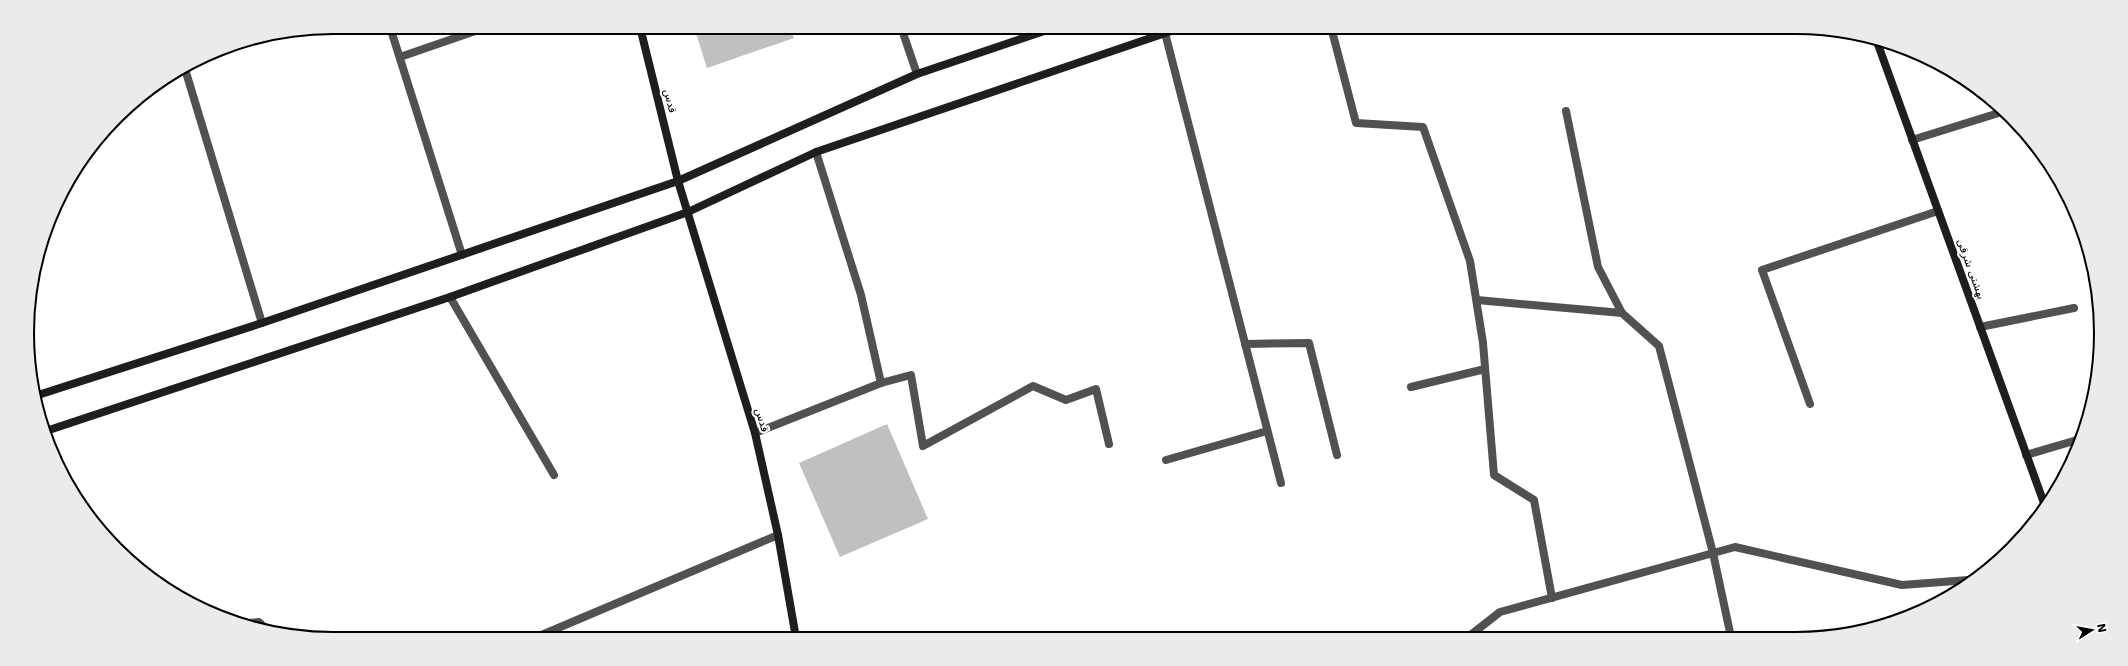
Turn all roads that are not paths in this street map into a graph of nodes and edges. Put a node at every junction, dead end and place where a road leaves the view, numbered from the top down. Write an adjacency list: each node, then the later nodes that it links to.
1 (392, 34): 10 (street)
2 (467, 34): 10 (street)
3 (642, 34): 17 (main road, قدس)
4 (903, 34): 12 (street)
5 (1035, 34): 12 (main road)
6 (1162, 34): 16 (main road)
7 (1165, 34): 27 (street)
8 (1333, 34): 22 (street)
9 (1879, 46): 15 (main road, بهشتی شرقی)
10 (400, 57): 20 (street)
11 (187, 72): 25 (street)
12 (917, 74): 17 (main road)
13 (1566, 111): 24 (street)
14 (1997, 113): 15 (street)
15 (1912, 140): 19 (main road, بهشتی شرقی)
16 (816, 152): 18 (main road); 29 (street)
17 (678, 180): 18 (main road, قدس); 20 (main road)
18 (688, 212): 21 (main road); 35 (main road, قدس)
19 (1938, 212): 26 (main road, بهشتی شرقی); 32 (street)
20 (462, 255): 25 (main road)
21 (450, 297): 33 (main road); 41 (street)
22 (1476, 300): 24 (street); 28 (street)
23 (2074, 308): 26 (street)
24 (1622, 312): 45 (street)
25 (262, 323): 31 (main road)
26 (1980, 327): 39 (main road, بهشتی شرقی)
27 (1245, 344): 34 (street); 38 (street)
28 (1485, 369): 30 (street); 47 (street)
29 (881, 383): 35 (street); 37 (street)
30 (1411, 387)
31 (41, 394)
32 (1810, 404)
33 (50, 430)
34 (1267, 431): 40 (street); 42 (street)
35 (755, 433): 44 (main road, قدس)
36 (2073, 441): 39 (street)
37 (1109, 444)
38 (1337, 455)
39 (2026, 455): 43 (main road, بهشتی شرقی)
40 (1166, 460)
41 (554, 475)
42 (1280, 483)
43 (2042, 501)
44 (778, 535): 48 (street); 49 (main road, قدس)
45 (1713, 553): 46 (street); 47 (street); 51 (street)
46 (1963, 580)
47 (1552, 598): 50 (street)
48 (549, 632)
49 (795, 632)
50 (1474, 632)
51 (1730, 632)

